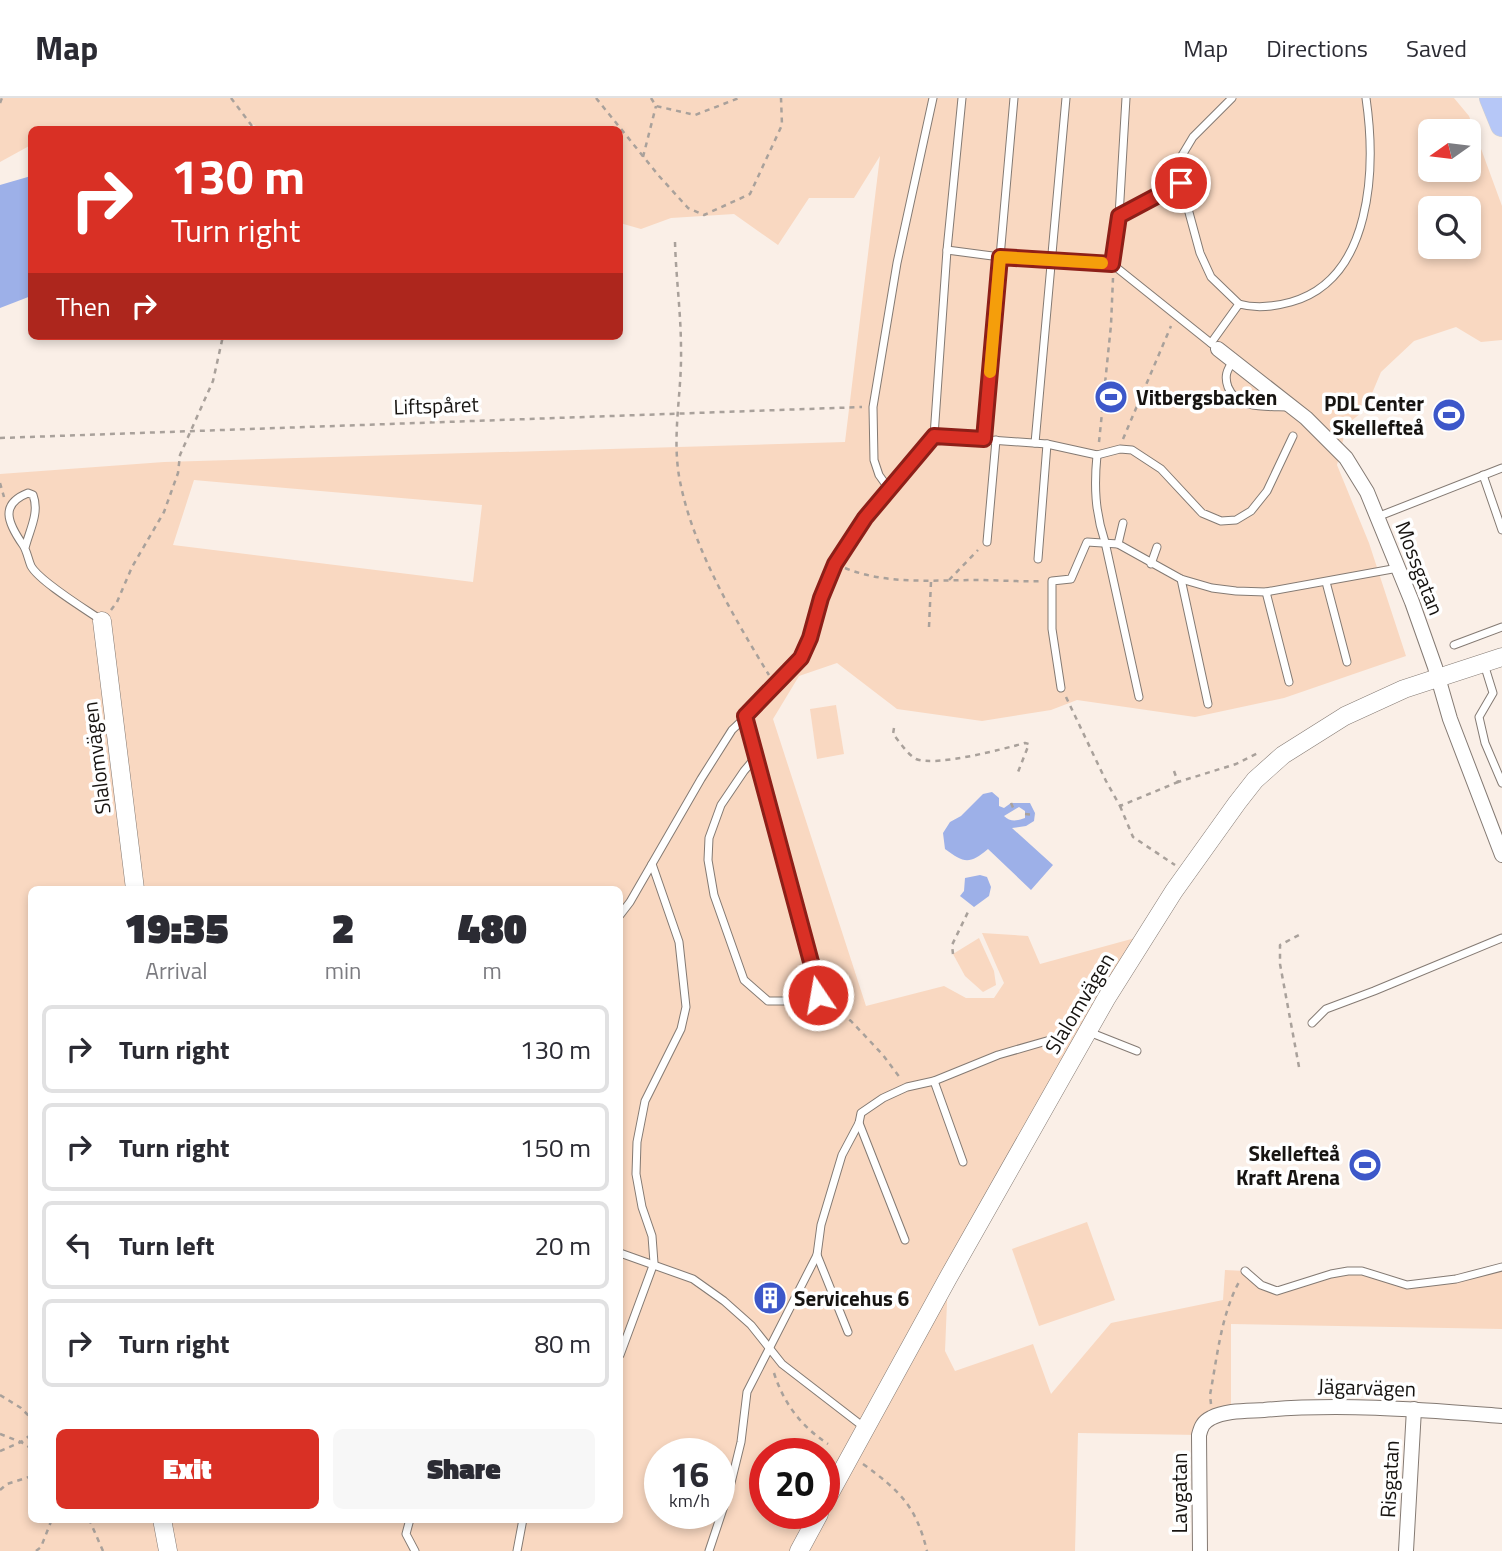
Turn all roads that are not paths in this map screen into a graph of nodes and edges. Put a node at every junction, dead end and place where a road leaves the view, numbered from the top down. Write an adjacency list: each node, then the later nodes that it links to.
1 (933, 98): 29 (lane)
2 (962, 98): 12 (lane)
3 (1014, 98): 13 (lane)
4 (1066, 98): 14 (lane)
5 (1126, 98): 11 (lane)
6 (1232, 98): 10 (lane)
7 (1366, 98): 16 (lane)
8 (1491, 98): 9 (highway)
9 (1502, 125)
10 (1181, 183): 11 (lane); 16 (lane)
11 (1119, 216): 15 (lane)
12 (947, 250): 13 (lane); 20 (lane)
13 (1000, 257): 14 (lane); 22 (lane)
14 (1052, 259): 15 (lane); 24 (lane)
15 (1112, 264): 17 (lane)
16 (1239, 304): 17 (lane)
17 (1214, 346): 18 (street, Mossgatan)
18 (1233, 361): 19 (street, Mossgatan); 19 (lane)
19 (1294, 408): 30 (street, Mossgatan)
20 (934, 436): 22 (lane); 29 (lane)
21 (1293, 436): 26 (lane)
22 (984, 439): 23 (lane)
23 (996, 440): 24 (lane); 33 (lane)
24 (1035, 443): 25 (lane)
25 (1047, 444): 26 (lane); 38 (lane)
26 (1097, 455): 34 (lane)
27 (1502, 468): 28 (lane)
28 (1483, 475): 30 (lane); 32 (lane)
29 (889, 489): 55 (lane)
30 (1377, 517): 40 (street, Mossgatan)
31 (1123, 523): 35 (lane)
32 (1502, 530)
33 (987, 542)
34 (1105, 542): 35 (lane); 52 (lane); 53 (lane)
35 (1118, 544): 39 (lane)
36 (1157, 547): 39 (lane)
37 (25, 548): 37 (lane); 44 (lane)
38 (1038, 559)
39 (1151, 564): 41 (lane)
40 (1399, 568): 42 (lane); 50 (street, Mossgatan)
41 (1181, 579): 43 (lane); 54 (lane)
42 (1326, 582): 43 (lane); 48 (lane)
43 (1266, 592): 51 (lane)
44 (102, 621): 60 (street, Slalomvägen)
45 (1502, 627): 46 (lane)
46 (1454, 645)
47 (1502, 657): 49 (street, Slalomvägen)
48 (1347, 662)
49 (1484, 663): 50 (street, Slalomvägen); 57 (lane)
50 (1438, 678): 58 (street, Mossgatan); 64 (street, Slalomvägen)
51 (1289, 682)
52 (1061, 688)
53 (1139, 697)
54 (1208, 704)
55 (745, 716): 56 (lane); 59 (lane)
56 (755, 758): 56 (lane)
57 (1502, 783)
58 (1502, 855)
59 (652, 864): 61 (lane); 73 (lane)
60 (135, 886)
61 (623, 911)
62 (1502, 938): 63 (lane)
63 (1312, 1023)
64 (1087, 1031): 66 (lane); 82 (street, Slalomvägen)
65 (1050, 1040): 67 (lane)
66 (1137, 1051)
67 (934, 1082): 68 (lane); 69 (lane)
68 (859, 1124): 70 (lane); 72 (lane)
69 (962, 1162)
70 (905, 1240)
71 (623, 1254): 73 (lane)
72 (817, 1255): 76 (lane); 77 (lane)
73 (654, 1264): 77 (lane); 78 (lane)
74 (1502, 1267): 75 (lane)
75 (1245, 1271)
76 (848, 1332)
77 (769, 1346): 82 (lane); 91 (lane)
78 (623, 1347)
79 (1414, 1409): 80 (street, Jägarvägen); 81 (street, Jägarvägen); 94 (street, Risgatan)
80 (1502, 1416)
81 (1211, 1418): 93 (street, Lavgatan)
82 (866, 1428): 83 (street, Slalomvägen)
83 (840, 1475)
84 (163, 1523): 88 (street)
85 (409, 1523): 89 (lane)
86 (522, 1523): 90 (lane)
87 (811, 1529): 92 (street)
88 (168, 1551)
89 (415, 1551)
90 (517, 1551)
91 (709, 1551)
92 (799, 1551)
93 (1200, 1551)
94 (1406, 1551)

